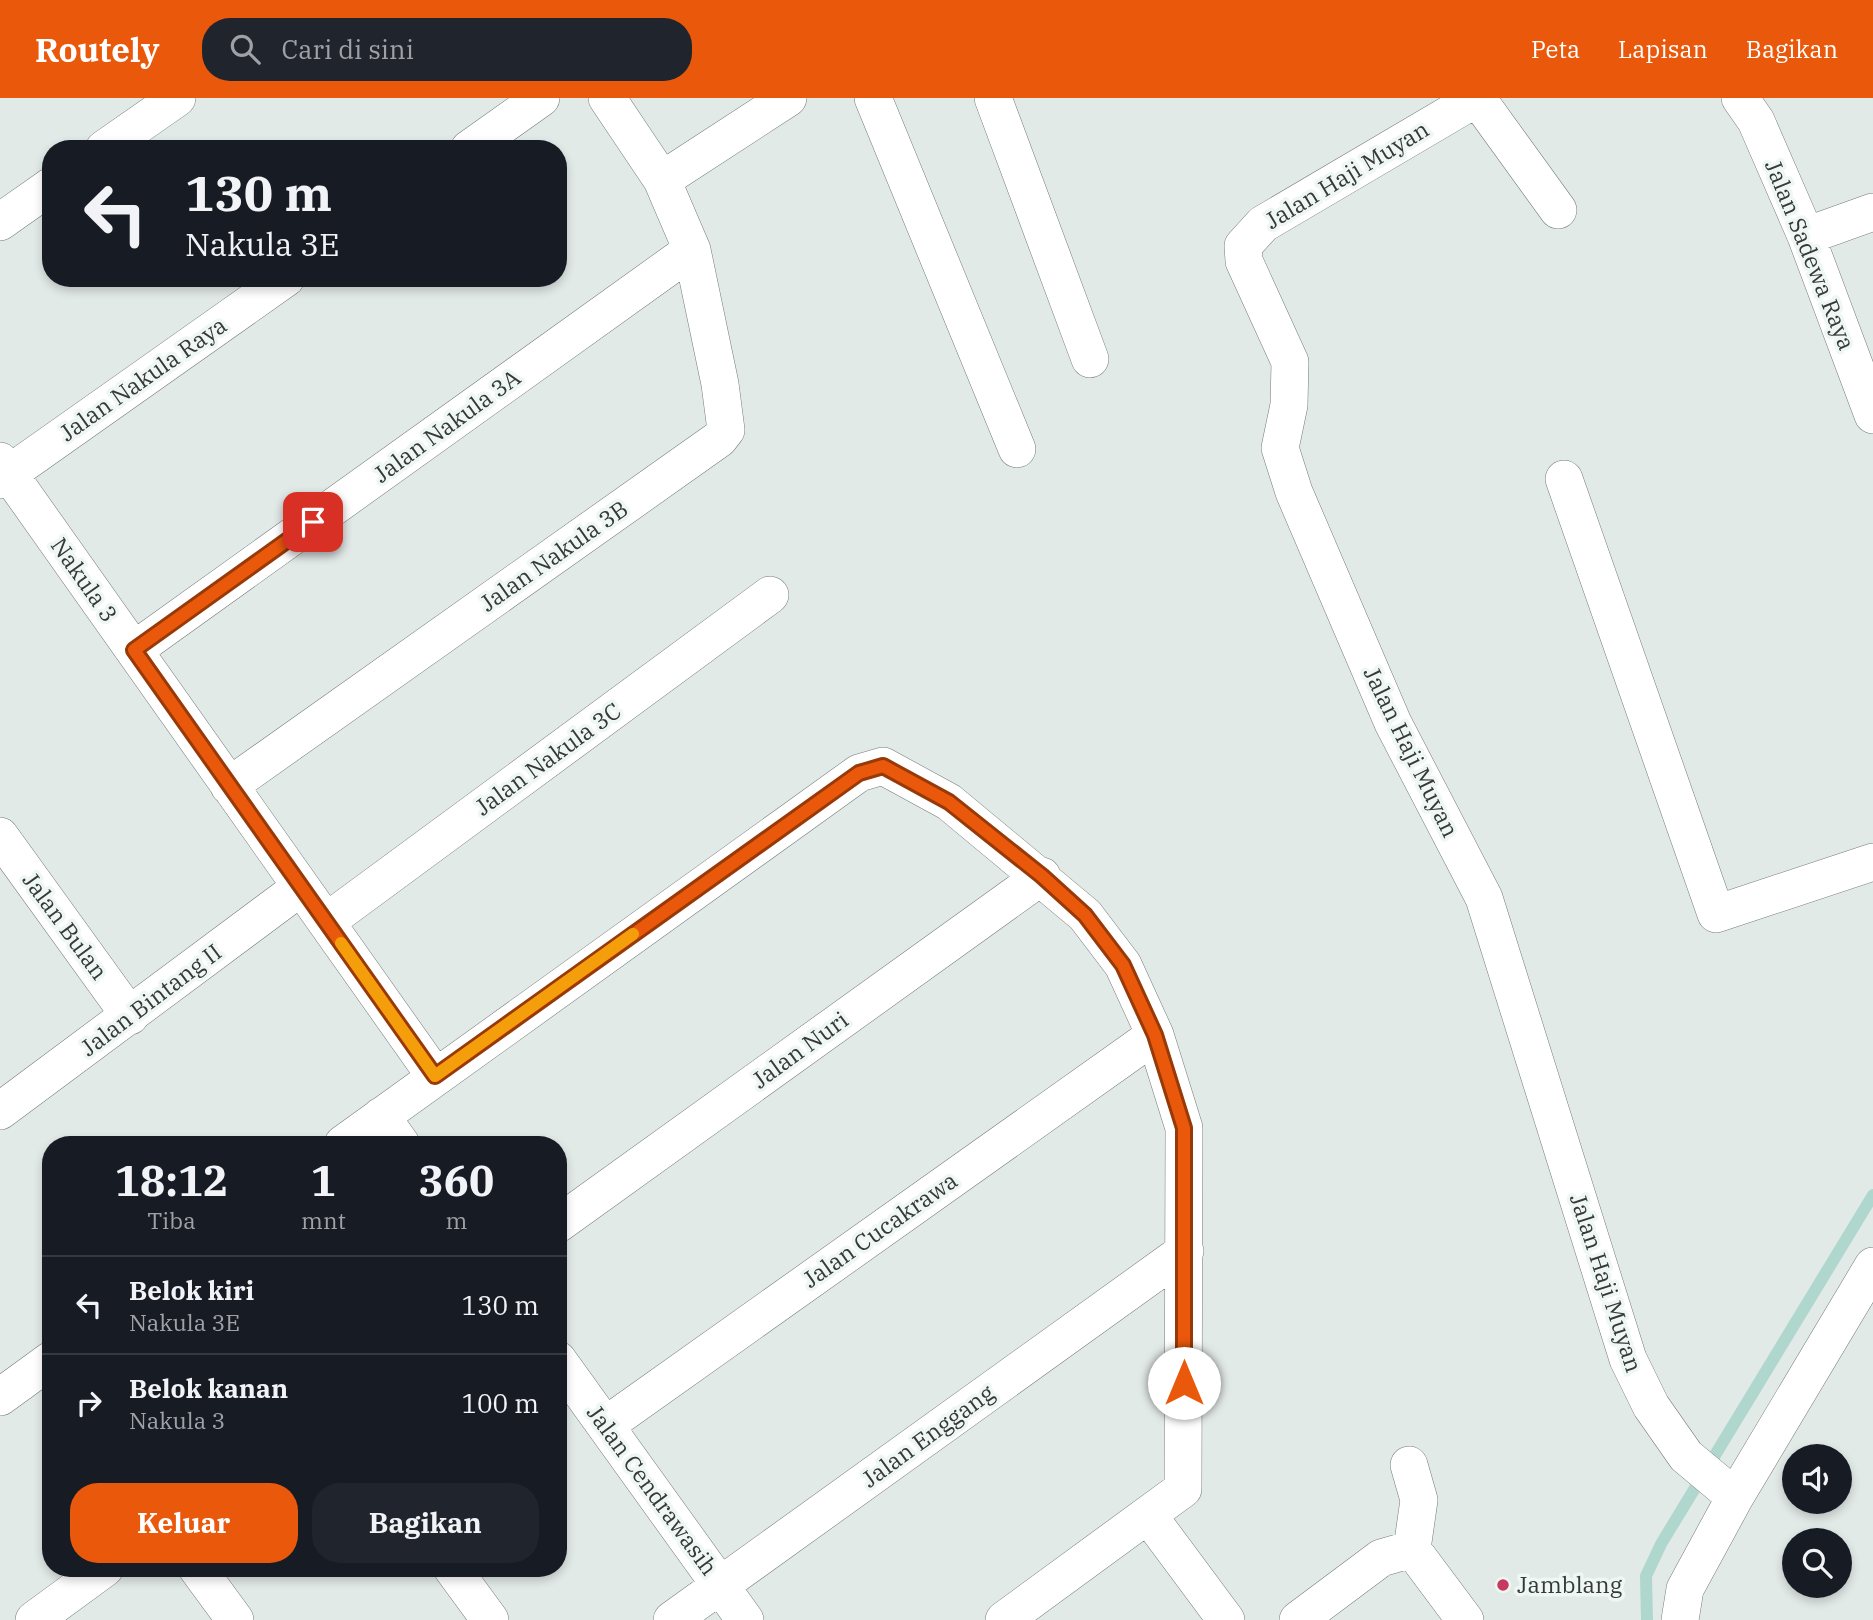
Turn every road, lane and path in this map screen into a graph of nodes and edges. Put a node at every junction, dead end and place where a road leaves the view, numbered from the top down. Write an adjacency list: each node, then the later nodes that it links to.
1 (177, 98): 9 (street)
2 (541, 98): 10 (street)
3 (607, 98): 11 (street, Jalan Nakula 3B)
4 (788, 98): 11 (street)
5 (873, 98): 21 (street)
6 (993, 98): 19 (street)
7 (1477, 98): 13 (street); 46 (street, Jalan Haji Muyan)
8 (1740, 98): 16 (street, Jalan Sadewa Raya)
9 (117, 140)
10 (482, 140)
11 (662, 180): 17 (street, Jalan Nakula 3B)
12 (42, 192): 15 (street)
13 (1558, 210)
14 (1873, 212): 16 (street)
15 (0, 222)
16 (1806, 236): 20 (street, Jalan Sadewa Raya)
17 (692, 250): 25 (street, Jalan Nakula 3A); 26 (street, Jalan Nakula 3B)
18 (273, 287): 22 (street, Jalan Nakula Raya)
19 (1090, 359)
20 (1873, 415)
21 (1017, 449)
22 (3, 472): 25 (street, Nakula 3)
23 (1564, 479): 28 (street)
24 (770, 596): 31 (street, Jalan Nakula 3C)
25 (134, 650): 26 (street, Nakula 3)
26 (229, 786): 30 (street, Nakula 3)
27 (0, 836): 32 (street, Jalan Bulan)
28 (1873, 862)
29 (1042, 876): 33 (street); 34 (street); 38 (street, Jalan Nuri)
30 (301, 887): 31 (street, Nakula 3); 32 (street, Jalan Bintang II)
31 (326, 922): 34 (street, Nakula 3)
32 (130, 1016): 35 (street, Jalan Bintang II)
33 (1155, 1035): 39 (street); 44 (street, Jalan Cucakrawa)
34 (435, 1076): 36 (street)
35 (0, 1111)
36 (391, 1130): 37 (street)
37 (370, 1136)
38 (567, 1218)
39 (1185, 1251): 47 (street); 52 (street, Jalan Enggang)
40 (1873, 1266): 46 (street)
41 (42, 1369): 43 (street)
42 (567, 1372): 44 (street, Jalan Cendrawasih)
43 (0, 1396)
44 (606, 1425): 52 (street, Jalan Cendrawasih)
45 (1409, 1465): 48 (street)
46 (1725, 1488): 62 (street)
47 (1148, 1515): 58 (street); 59 (street)
48 (1412, 1549): 60 (street); 61 (street)
49 (93, 1577): 53 (street)
50 (203, 1577): 54 (street)
51 (459, 1577): 55 (street)
52 (720, 1585): 56 (street, Jalan Enggang); 57 (street, Jalan Cendrawasih)
53 (34, 1620)
54 (234, 1620)
55 (490, 1620)
56 (672, 1620)
57 (745, 1620)
58 (1004, 1620)
59 (1226, 1620)
60 (1298, 1620)
61 (1465, 1620)
62 (1680, 1620)

